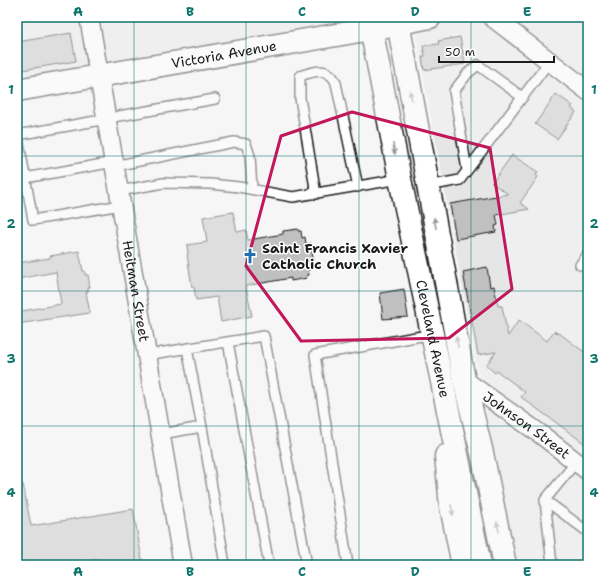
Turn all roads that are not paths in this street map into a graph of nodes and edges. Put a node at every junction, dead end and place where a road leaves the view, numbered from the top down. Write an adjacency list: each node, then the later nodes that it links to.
1 (89, 17): 7 (street, Heitman Street)
2 (430, 17): 4 (main road, Victoria Avenue)
3 (492, 17): 6 (street)
4 (397, 20): 5 (main road, Victoria Avenue); 18 (main road, Cleveland Avenue, one-way to 4)
5 (370, 23): 7 (main road, Victoria Avenue); 17 (main road, Cleveland Avenue, one-way to 17)
6 (549, 62): 9 (street); 10 (lane)
7 (99, 76): 8 (main road, Victoria Avenue); 12 (street, Heitman Street)
8 (17, 90)
9 (588, 91)
10 (522, 97): 15 (lane); 15 (lane)
11 (215, 99): 12 (lane)
12 (106, 119): 13 (lane); 14 (street, Heitman Street)
13 (17, 134): 16 (lane)
14 (114, 164): 16 (lane); 20 (lane); 22 (street, Heitman Street)
15 (467, 170): 18 (lane)
16 (25, 178): 22 (lane)
17 (400, 179): 19 (lane); 25 (main road, Cleveland Avenue)
18 (428, 186): 30 (main road, Cleveland Avenue, one-way to 18)
19 (358, 187): 21 (lane); 21 (lane)
20 (252, 189): 21 (lane); 22 (lane)
21 (316, 194)
22 (120, 198): 28 (street, Heitman Street)
23 (588, 254): 24 (lane)
24 (580, 265)
25 (433, 334): 29 (main road, Cleveland Avenue); 40 (lane)
26 (228, 342): 27 (lane); 38 (lane); 39 (lane)
27 (187, 348): 28 (lane); 31 (lane)
28 (146, 355): 32 (street, Heitman Street)
29 (439, 370): 41 (main road, one-way to 41); 42 (main road, Cleveland Avenue)
30 (464, 380): 33 (street, Johnson Street); 43 (main road, Cleveland Avenue, one-way to 30)
31 (202, 427): 32 (lane); 37 (lane)
32 (161, 434): 36 (street, Heitman Street)
33 (582, 466): 34 (lane)
34 (545, 500): 35 (lane); 44 (lane)
35 (588, 532)
36 (183, 565)
37 (225, 565)
38 (269, 565)
39 (307, 565)
40 (348, 565)
41 (463, 565)
42 (480, 565)
43 (505, 565)
44 (552, 565)

